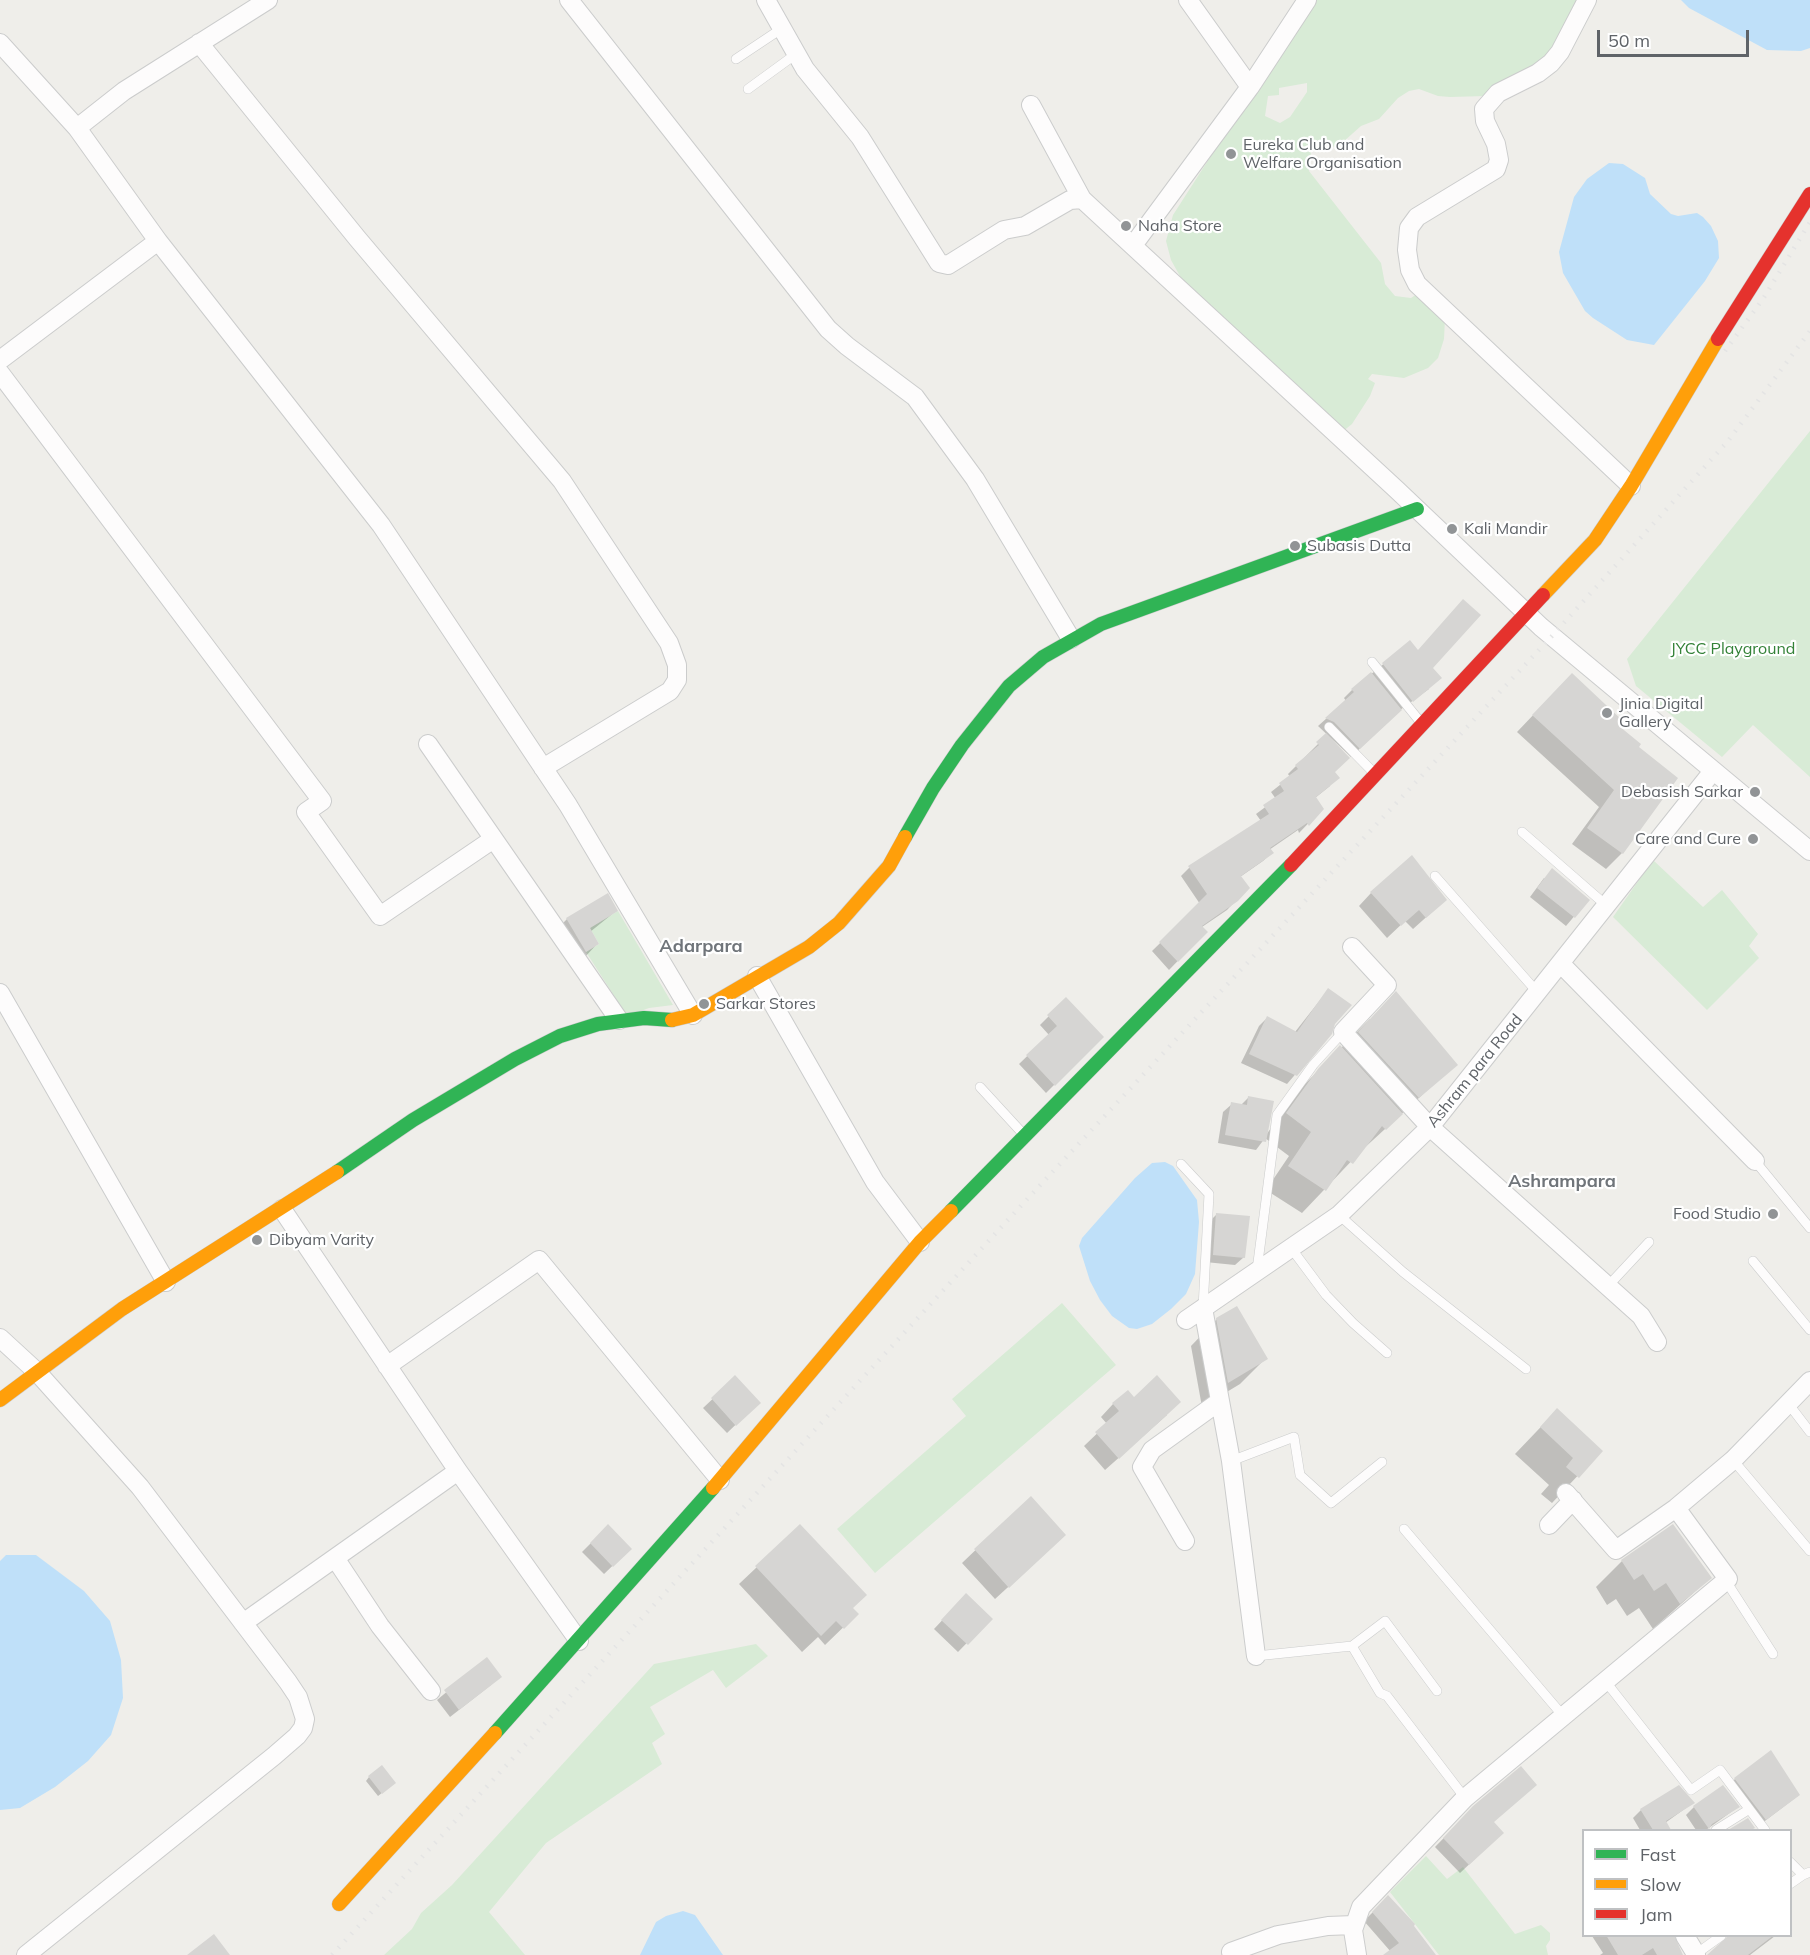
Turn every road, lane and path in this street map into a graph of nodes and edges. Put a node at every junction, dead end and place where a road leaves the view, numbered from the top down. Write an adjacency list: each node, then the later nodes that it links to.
1 (268, 0): 9 (street)
2 (569, 0): 25 (street)
3 (766, 0): 7 (street)
4 (1188, 0): 12 (street)
5 (1307, 0): 12 (street)
6 (1587, 0): 22 (street)
7 (781, 29): 10 (street); 11 (lane)
8 (0, 42): 15 (street)
9 (199, 43): 15 (street); 30 (street)
10 (796, 54): 13 (lane); 17 (street)
11 (736, 59)
12 (1250, 87): 19 (street)
13 (748, 89)
14 (1030, 105): 17 (street)
15 (77, 128): 18 (street)
16 (1810, 194): 22 (street)
17 (1082, 199): 19 (street)
18 (158, 242): 20 (street); 30 (street)
19 (1134, 243): 23 (street)
20 (0, 360)
21 (0, 373): 34 (street)
22 (1631, 486): 24 (street)
23 (1417, 509): 24 (street); 25 (street)
24 (1525, 612): 27 (street); 31 (street)
25 (1071, 639): 40 (street)
26 (1372, 662): 27 (lane)
27 (1422, 724): 32 (street)
28 (1329, 727): 32 (lane)
29 (428, 744): 34 (street)
30 (543, 768): 43 (street)
31 (1713, 771): 35 (street); 37 (street, Ashram para Road)
32 (1375, 774): 48 (street)
33 (1522, 832): 37 (lane)
34 (492, 840): 44 (street)
35 (1810, 851)
36 (1435, 876): 42 (lane)
37 (1607, 906): 39 (street, Ashram para Road)
38 (1352, 948): 45 (street)
39 (1561, 964): 42 (street, Ashram para Road); 49 (street)
40 (757, 976): 43 (street); 54 (street)
41 (0, 993): 59 (street)
42 (1538, 993): 47 (street, Ashram para Road)
43 (693, 1016): 44 (street)
44 (619, 1020): 51 (street)
45 (1343, 1032): 47 (street); 58 (lane)
46 (980, 1087): 48 (lane)
47 (1430, 1127): 52 (street, Ashram para Road); 60 (street)
48 (1025, 1136): 54 (street)
49 (1755, 1161): 53 (lane)
50 (1181, 1164): 61 (lane)
51 (282, 1209): 59 (street); 67 (street)
52 (1339, 1215): 56 (street, Ashram para Road); 68 (lane)
53 (1810, 1228)
54 (920, 1242): 79 (street)
55 (1649, 1242): 60 (lane)
56 (1291, 1248): 58 (street, Ashram para Road); 66 (lane)
57 (1753, 1261): 63 (lane)
58 (1256, 1272): 61 (street, Ashram para Road)
59 (166, 1282): 69 (street)
60 (1608, 1286): 65 (street)
61 (1203, 1308): 62 (street, Ashram para Road); 72 (street)
62 (1186, 1320)
63 (1810, 1330)
64 (0, 1338): 69 (street)
65 (1657, 1341)
66 (1387, 1353)
67 (387, 1366): 78 (street); 79 (street)
68 (1526, 1369)
69 (37, 1372): 71 (street); 87 (street)
70 (1810, 1381): 73 (street)
71 (0, 1400)
72 (1220, 1401): 76 (street); 83 (street)
73 (1787, 1402): 74 (lane); 75 (street)
74 (1810, 1432)
75 (1733, 1460): 80 (street); 84 (lane)
76 (1231, 1461): 77 (lane); 91 (street)
77 (1382, 1462)
78 (458, 1472): 85 (street); 88 (street)
79 (720, 1480): 88 (street)
80 (1676, 1508): 81 (street); 86 (street)
81 (1549, 1525)
82 (1404, 1529): 95 (lane)
83 (1185, 1541)
84 (1810, 1551)
85 (335, 1558): 87 (street); 93 (street)
86 (1726, 1581): 90 (lane); 92 (street)
87 (243, 1623): 107 (street)
88 (579, 1641): 103 (street)
89 (1352, 1646): 91 (lane); 94 (lane); 96 (lane)
90 (1773, 1654)
91 (1256, 1656)
92 (1606, 1682): 95 (street); 97 (lane)
93 (431, 1690)
94 (1437, 1691)
95 (1564, 1717): 96 (street)
96 (1465, 1798): 104 (street)
97 (1748, 1810): 98 (lane); 99 (lane)
98 (1718, 1829)
99 (1764, 1829)
100 (1792, 1863): 101 (lane)
101 (1806, 1874): 102 (lane)
102 (1792, 1883)
103 (339, 1904)
104 (1354, 1925): 108 (street); 109 (street)
105 (1685, 1937): 110 (street)
106 (1718, 1937): 110 (lane)
107 (26, 1955)
108 (1232, 1955)
109 (1357, 1955)
110 (1696, 1955)

